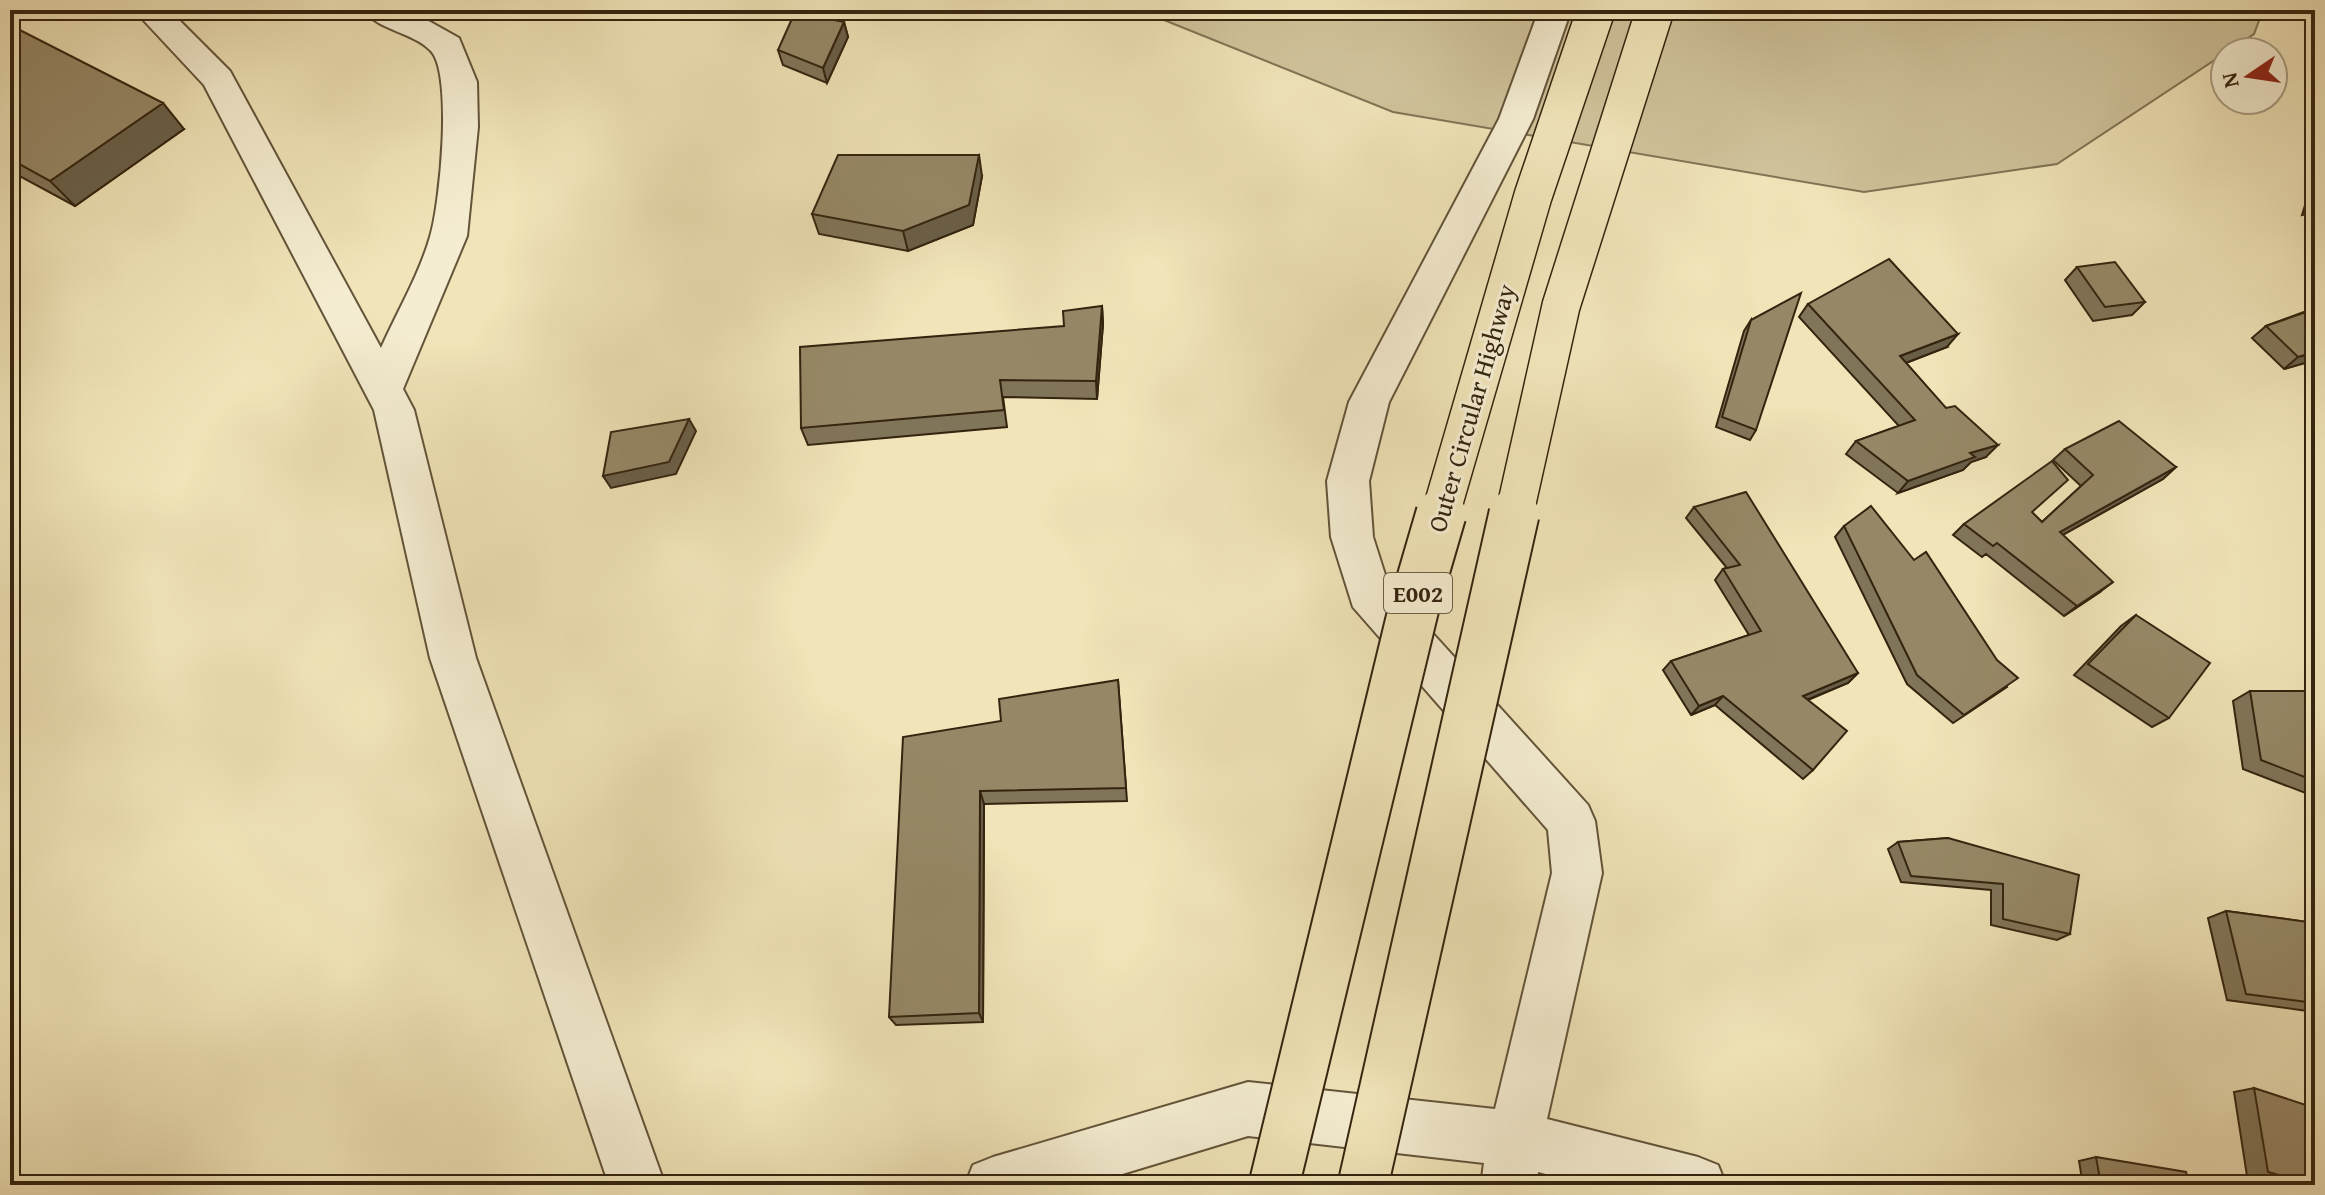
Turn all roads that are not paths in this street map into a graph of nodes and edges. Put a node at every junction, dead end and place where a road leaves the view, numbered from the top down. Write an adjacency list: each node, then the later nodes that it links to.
1 (150, 10): 6 (street)
2 (380, 10): 6 (street)
3 (1555, 10): 7 (street)
4 (1596, 10): 10 (highway, Outer Circular Highway / E002, bridge)
5 (1655, 10): 11 (highway, E002, bridge)
6 (383, 389): 8 (street)
7 (1512, 1162): 9 (street); 12 (street)
8 (637, 1185)
9 (993, 1185)
10 (1274, 1185)
11 (1363, 1185)
12 (1698, 1185)

